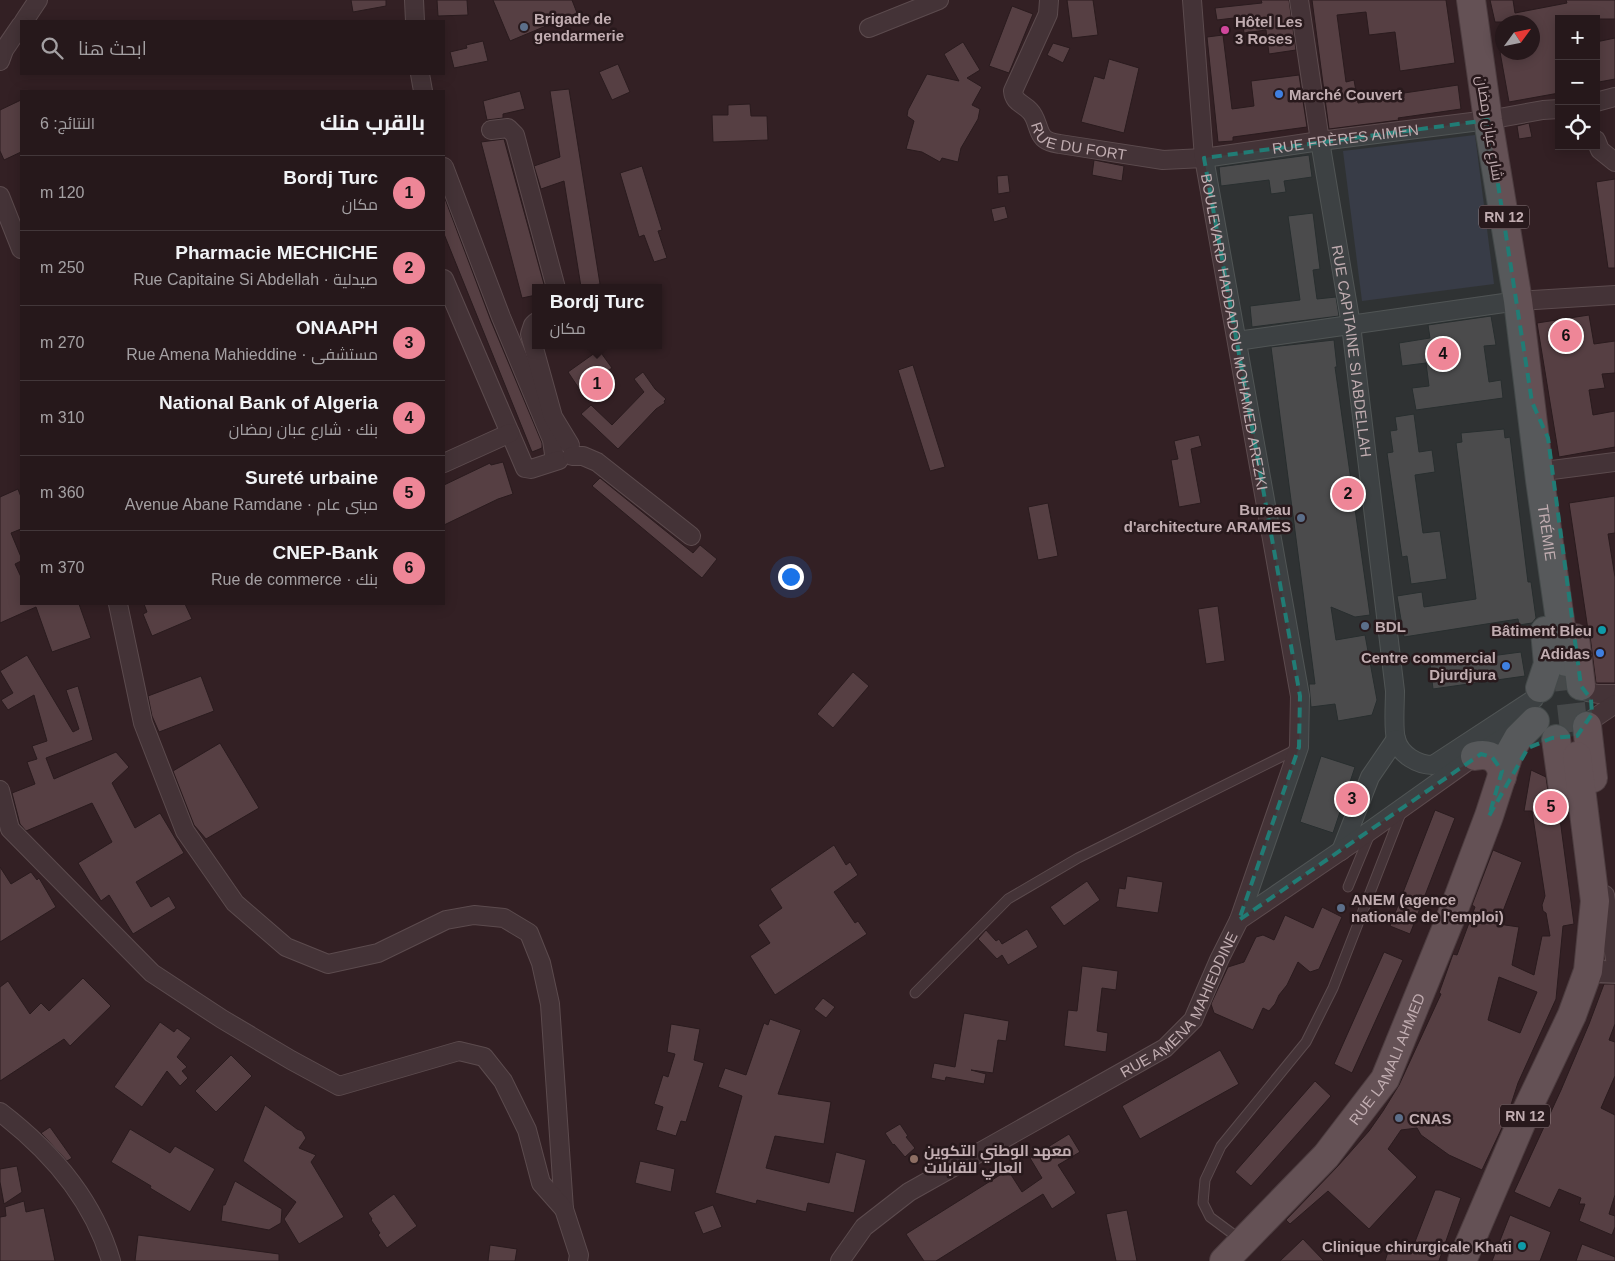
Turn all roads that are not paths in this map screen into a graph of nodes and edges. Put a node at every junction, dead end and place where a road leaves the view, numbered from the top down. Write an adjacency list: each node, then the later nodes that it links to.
1 (38, 0): 10 (street)
2 (414, 0): 11 (street)
3 (939, 0): 13 (street)
4 (1049, 0): 25 (street, RUE DU FORT)
5 (1192, 0): 25 (street, BOULEVARD HADDADOU MOHAMED AREZKI)
6 (1299, 0): 23 (street, RUE CAPITAINE SI ABDELLAH)
7 (1462, 0): 14 (main road)
8 (1471, 0): 14 (main road, RN 12)
9 (1482, 0): 14 (main road)
10 (25, 20)
11 (415, 20)
12 (20, 26): 15 (street)
13 (869, 28)
14 (1475, 32): 21 (main road, شارع عبان رمضان / RN 12)
15 (0, 61)
16 (420, 75): 17 (street)
17 (423, 90)
18 (1615, 97): 19 (street)
19 (1600, 101)
20 (1555, 109): 21 (street, RUE FRÈRES AIMEN)
21 (1488, 120): 23 (street, RUE FRÈRES AIMEN); 33 (main road, شارع عبان رمضان / RN 12)
22 (491, 130): 31 (street)
23 (1320, 141): 25 (street, RUE FRÈRES AIMEN); 34 (street, RUE CAPITAINE SI ABDELLAH)
24 (1600, 150): 26 (street)
25 (1204, 158): 37 (street, BOULEVARD HADDADOU MOHAMED AREZKI)
26 (1615, 162)
27 (445, 170): 41 (street)
28 (0, 196): 29 (street)
29 (20, 246)
30 (445, 281): 40 (street)
31 (555, 284)
32 (1615, 294): 33 (street)
33 (1518, 301): 34 (street); 39 (main road, شارع عبان رمضان / RN 12)
34 (1351, 325): 37 (street); 53 (street, RUE CAPITAINE SI ABDELLAH)
35 (532, 328): 36 (street)
36 (532, 341)
37 (1237, 341): 54 (street, BOULEVARD HADDADOU MOHAMED AREZKI)
38 (534, 349): 41 (street)
39 (1532, 402): 44 (main road, RN 12); 47 (main road, TRÉMIE / RN 12); 51 (main road, RN 12)
40 (510, 433): 41 (street); 43 (street)
41 (564, 454): 45 (street)
42 (1615, 462): 44 (street)
43 (445, 463)
44 (1552, 470): 48 (main road, RN 12)
45 (691, 536)
46 (118, 605): 73 (street)
47 (1566, 662)
48 (1584, 689): 49 (street); 51 (main road); 52 (main road)
49 (1615, 694)
50 (1615, 704): 52 (street)
51 (1542, 717): 52 (main road); 55 (street, RUE AMENA MAHIEDDINE); 57 (street); 59 (main road, RUE LAMALI AHMED); 62 (main road, RUE LAMALI AHMED); 69 (main road, RN 12)
52 (1589, 724): 66 (main road, RN 12)
53 (1396, 739): 57 (street); 58 (street)
54 (1299, 748): 67 (street, BOULEVARD HADDADOU MOHAMED AREZKI); 71 (lane)
55 (1475, 756): 59 (main road); 61 (street, RUE AMENA MAHIEDDINE)
56 (1577, 756): 69 (main road, RN 12)
57 (1410, 758): 58 (street)
58 (1380, 762): 64 (street)
59 (1502, 777): 62 (main road, RUE LAMALI AHMED)
60 (0, 790): 73 (street)
61 (1403, 806): 63 (street, RUE AMENA MAHIEDDINE); 74 (lane)
62 (1489, 816): 74 (main road, RUE LAMALI AHMED)
63 (1372, 830): 64 (street, RUE AMENA MAHIEDDINE); 65 (lane)
64 (1340, 851): 67 (street, RUE AMENA MAHIEDDINE)
65 (1348, 887)
66 (1605, 895): 68 (street); 69 (main road, RN 12)
67 (1239, 920): 77 (street, RUE AMENA MAHIEDDINE)
68 (1615, 959)
69 (1588, 971): 70 (street); 79 (main road, RN 12)
70 (1615, 972)
71 (915, 993)
72 (1, 1112): 75 (street)
73 (564, 1209): 76 (street)
74 (1243, 1242): 78 (main road, RUE LAMALI AHMED)
75 (111, 1261)
76 (578, 1261)
77 (840, 1261)
78 (1224, 1261)
79 (1462, 1261)

